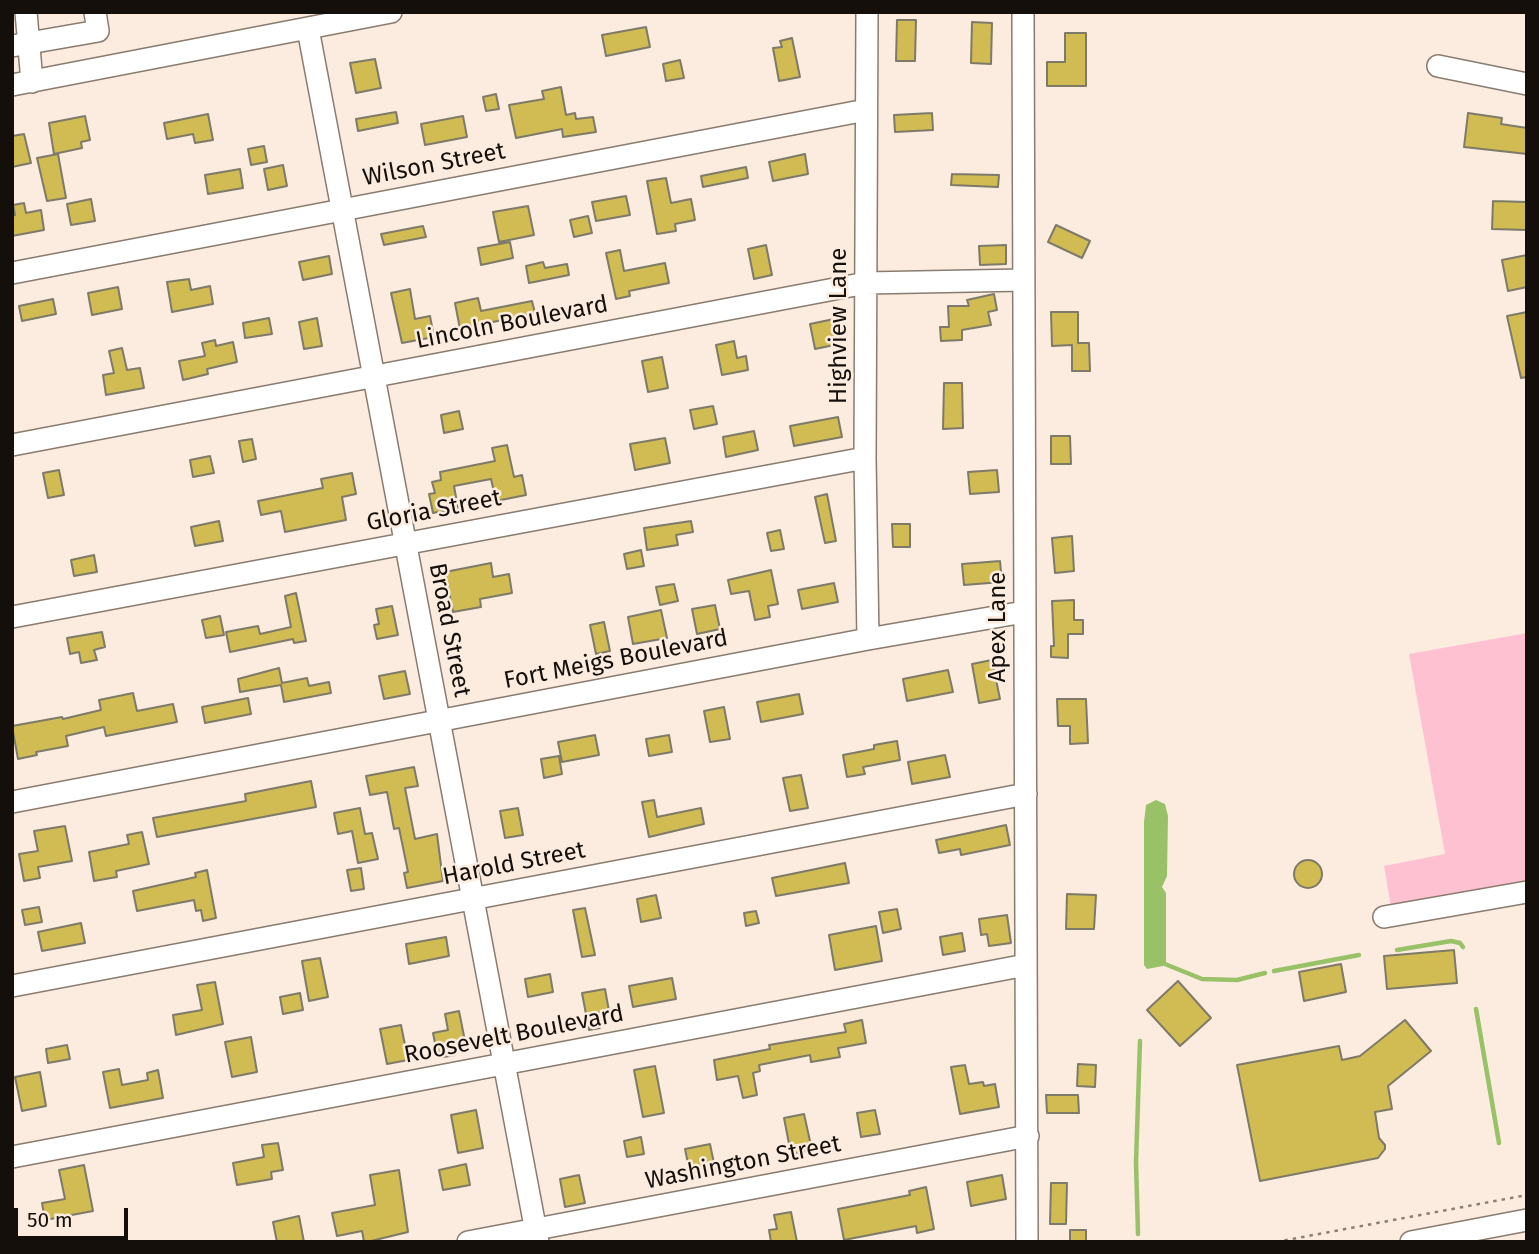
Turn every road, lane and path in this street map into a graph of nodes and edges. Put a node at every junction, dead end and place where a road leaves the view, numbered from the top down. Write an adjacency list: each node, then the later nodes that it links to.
1 (26, 12): 7 (street)
2 (94, 12): 7 (street)
3 (391, 12): 6 (street)
4 (867, 12): 11 (street, Highview Lane)
5 (1023, 12): 14 (street, Apex Lane)
6 (308, 29): 9 (street); 12 (street, Broad Street)
7 (21, 45): 9 (street)
8 (1438, 66): 10 (street)
9 (22, 83)
10 (1527, 84)
11 (866, 110): 12 (street, Wilson Street); 15 (street, Highview Lane)
12 (341, 209): 13 (street, Wilson Street); 16 (street, Broad Street)
13 (12, 273)
14 (1024, 280): 15 (street, Lincoln Boulevard); 20 (street, Apex Lane)
15 (866, 283): 16 (street, Lincoln Boulevard); 18 (street, Highview Lane)
16 (374, 376): 17 (street, Lincoln Boulevard); 19 (street, Broad Street)
17 (12, 445)
18 (865, 458): 19 (street, Gloria Street); 22 (street, Highview Lane)
19 (406, 543): 21 (street, Gloria Street); 23 (street, Broad Street)
20 (1024, 612): 22 (street, Fort Meigs Boulevard); 24 (street, Apex Lane)
21 (12, 617)
22 (868, 639): 23 (street, Fort Meigs Boulevard)
23 (439, 721): 25 (street, Fort Meigs Boulevard); 27 (street, Broad Street)
24 (1026, 794): 27 (street, Harold Street); 29 (street, Apex Lane)
25 (12, 802)
26 (1527, 892): 28 (street)
27 (474, 898): 31 (street, Harold Street); 32 (street, Broad Street)
28 (1384, 917)
29 (1026, 965): 32 (street, Roosevelt Boulevard); 33 (street, Apex Lane)
30 (12, 980): 31 (street)
31 (13, 986)
32 (504, 1064): 34 (street, Roosevelt Boulevard); 37 (street, Broad Street)
33 (1028, 1136): 37 (street, Washington Street); 39 (street, Apex Lane)
34 (12, 1157)
35 (1527, 1195): 40 (path)
36 (1527, 1220): 41 (street)
37 (537, 1235): 38 (street, Washington Street)
38 (468, 1242)
39 (1027, 1242)
40 (1276, 1242)
41 (1411, 1242)

